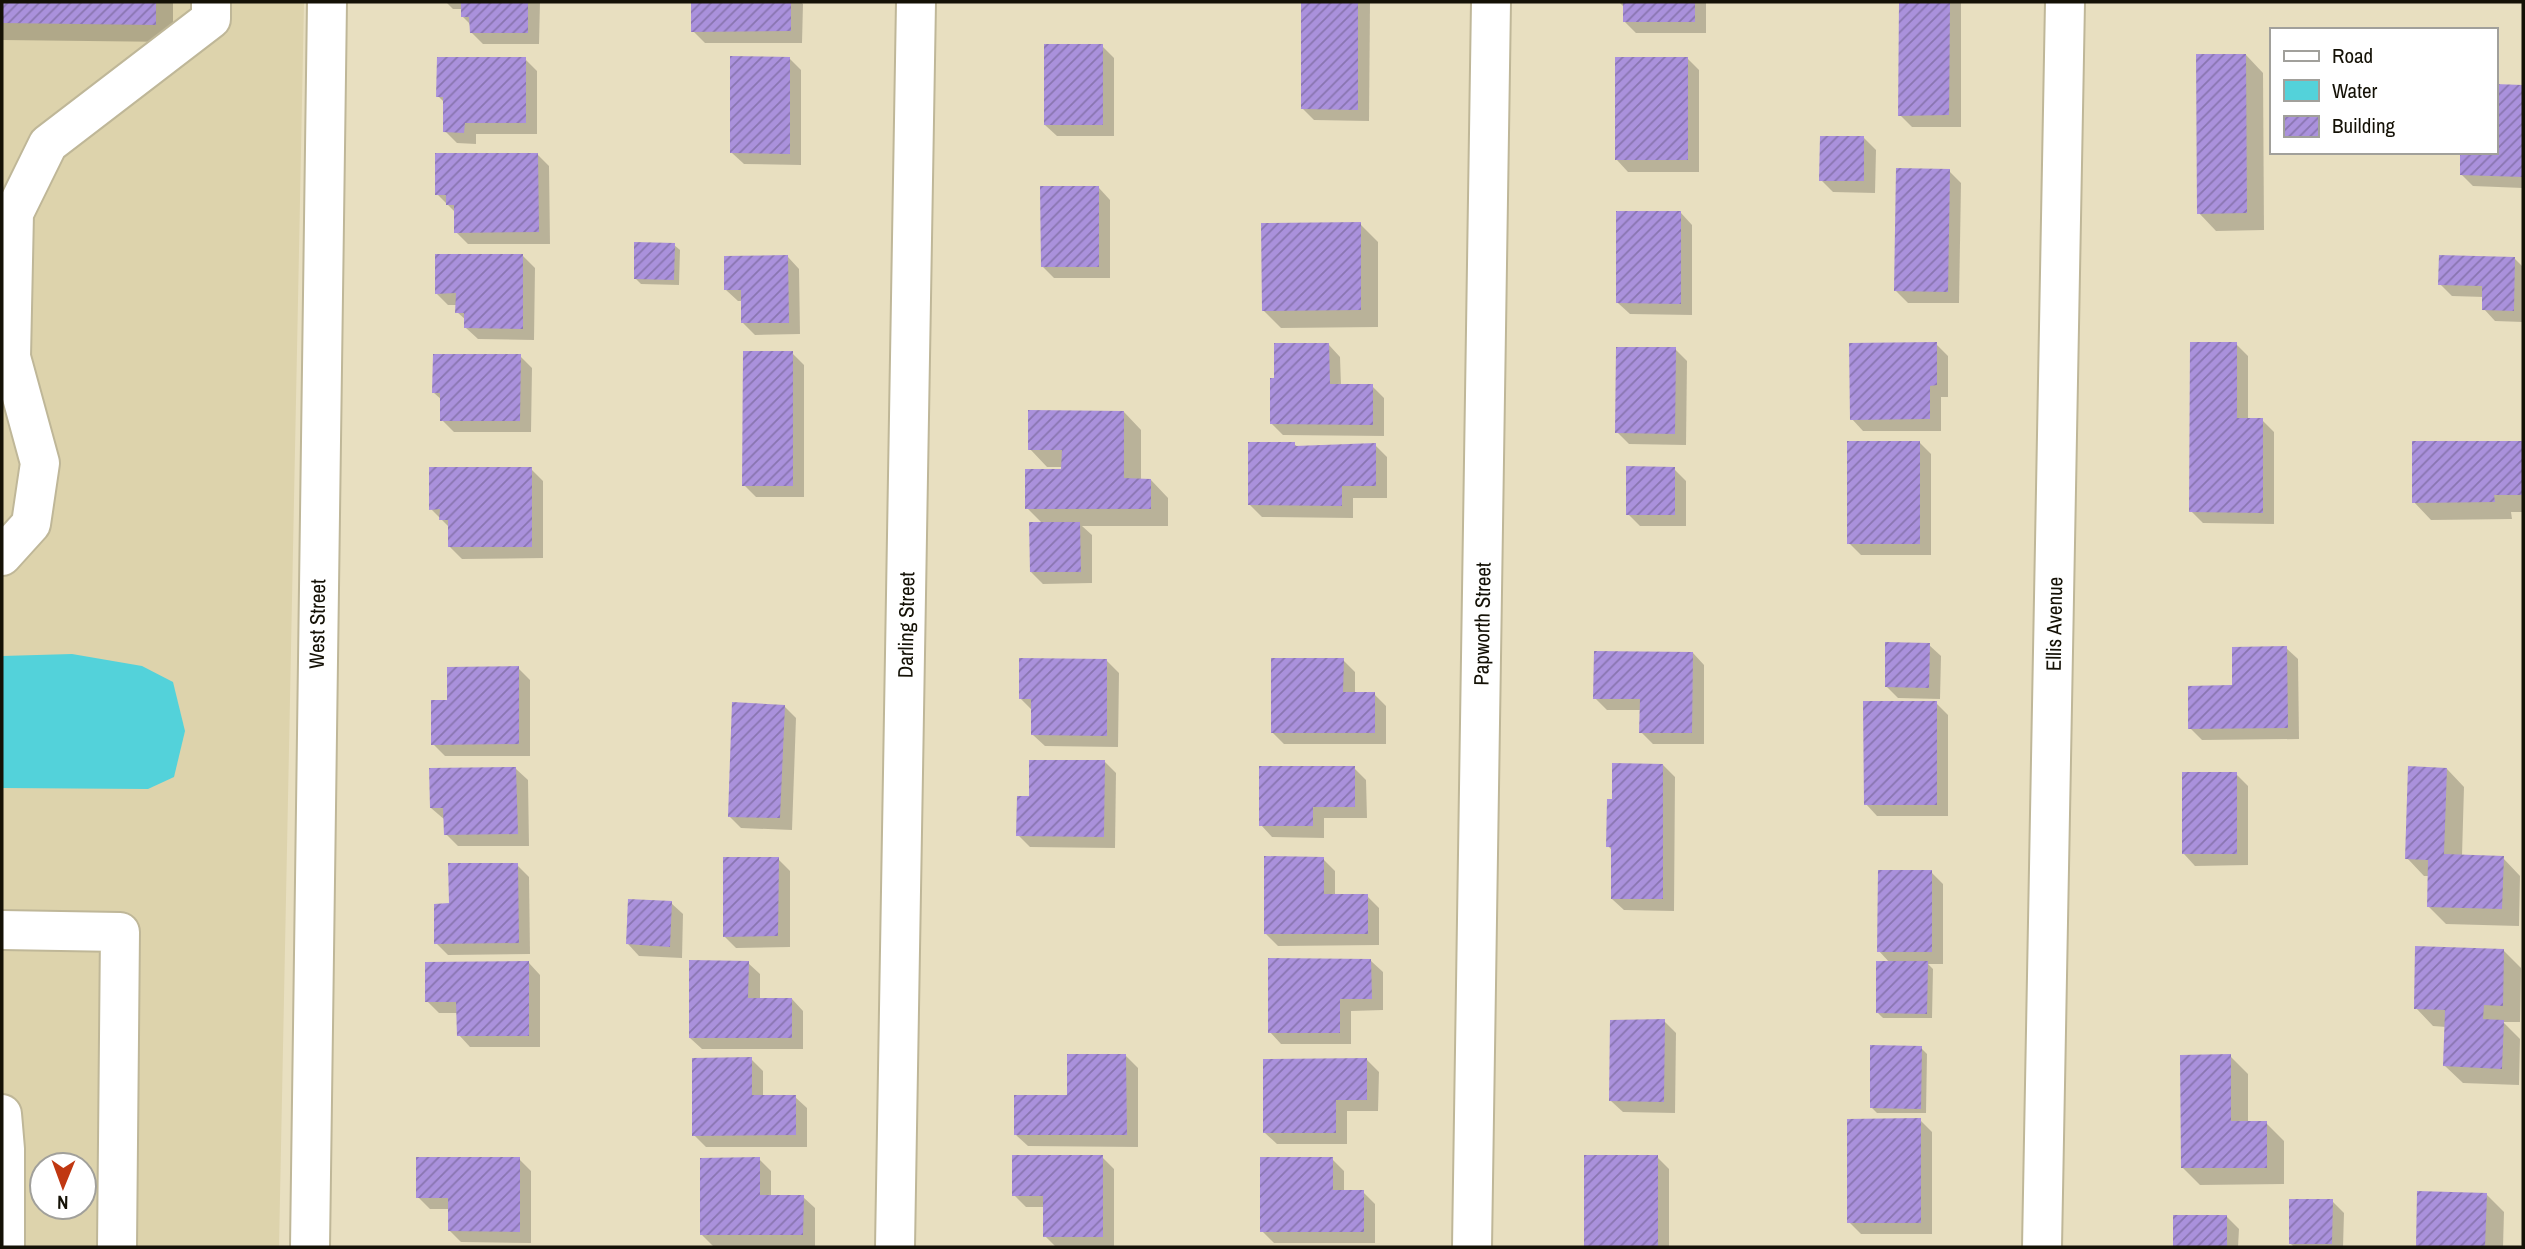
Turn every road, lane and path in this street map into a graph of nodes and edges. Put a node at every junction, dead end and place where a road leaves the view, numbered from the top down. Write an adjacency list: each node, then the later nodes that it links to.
1 (211, 2): 6 (street)
2 (327, 2): 11 (street, West Street)
3 (916, 2): 12 (street, Darling Street)
4 (1491, 2): 13 (street, Papworth Street)
5 (2065, 2): 14 (street, Ellis Avenue)
6 (2, 556)
7 (2, 930): 10 (street)
8 (3, 1138): 9 (street)
9 (5, 1247)
10 (117, 1247)
11 (310, 1247)
12 (895, 1247)
13 (1472, 1247)
14 (2042, 1247)

